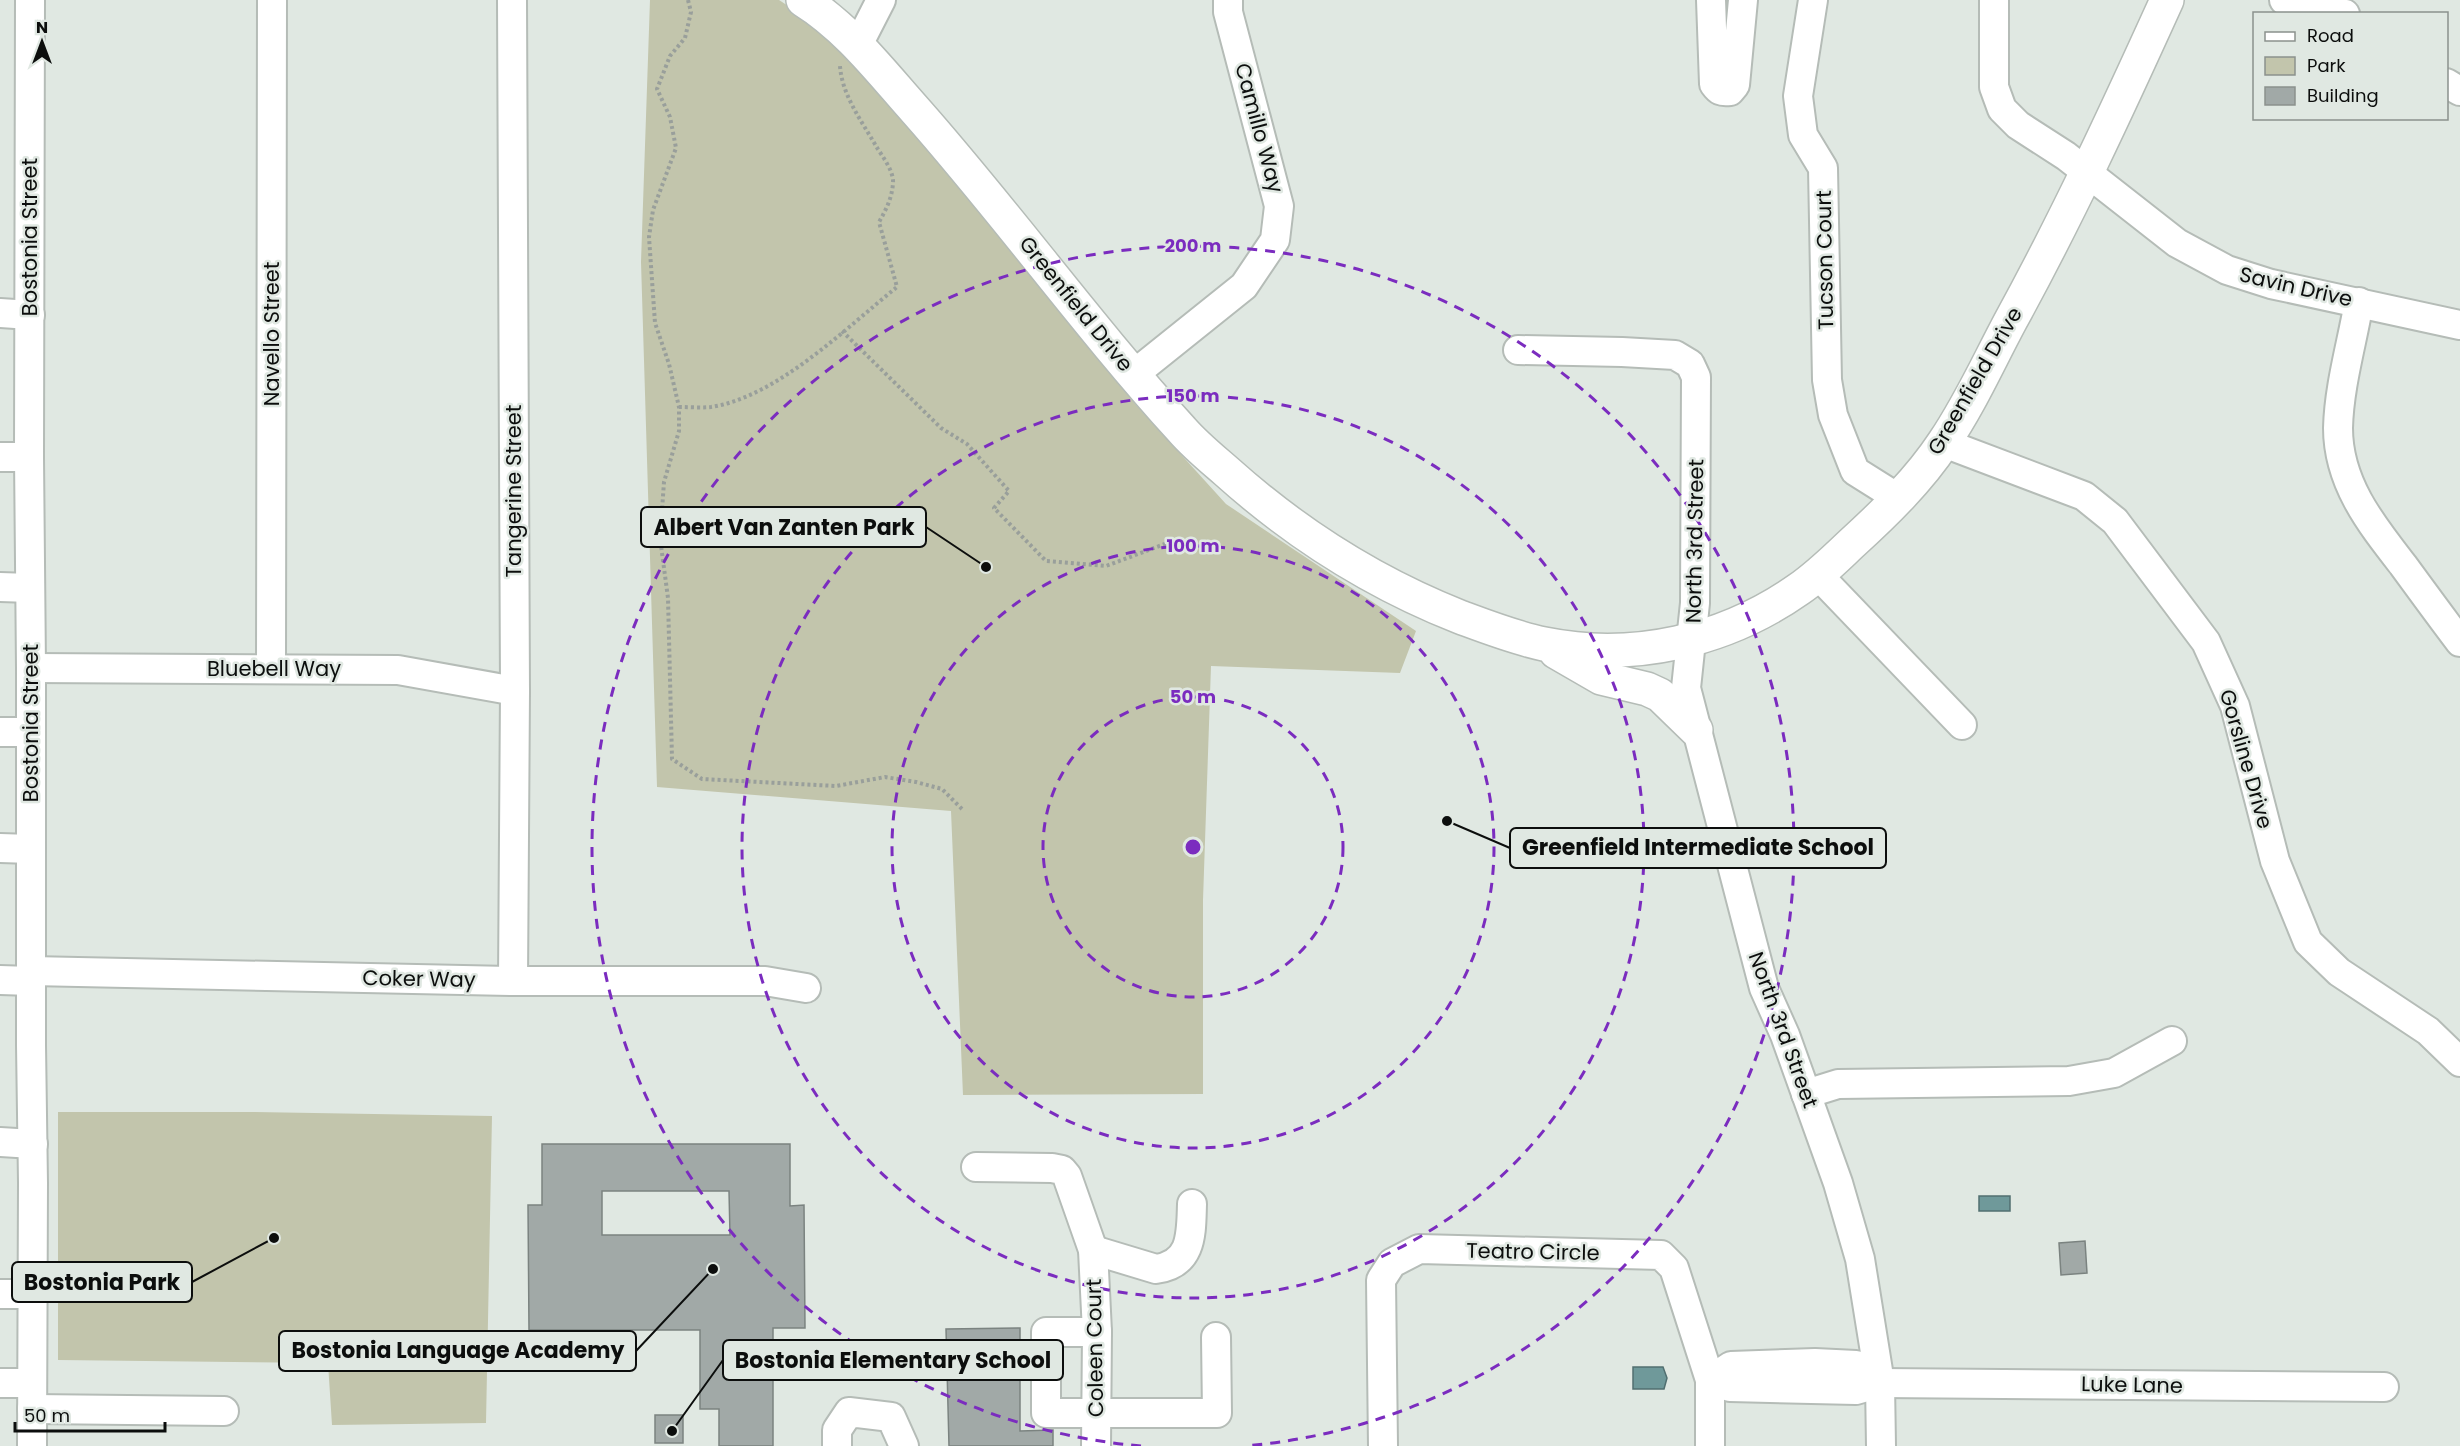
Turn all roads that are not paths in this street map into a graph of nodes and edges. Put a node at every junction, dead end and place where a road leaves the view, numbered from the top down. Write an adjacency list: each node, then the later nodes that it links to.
1 (30, 0): 18 (street, Bostonia Street)
2 (273, 0): 33 (street, Navello Street)
3 (512, 0): 34 (street, Tangerine Street)
4 (803, 0): 14 (main road, Greenfield Drive)
5 (881, 0): 14 (street)
6 (1228, 0): 21 (street, Camillo Way)
7 (1711, 0): 8 (street)
8 (1743, 0)
9 (1813, 0): 25 (street, Tucson Court)
10 (1994, 0): 15 (street, Savin Drive)
11 (2167, 0): 15 (main road, Greenfield Drive)
12 (2284, 0): 13 (street)
13 (2336, 12)
14 (858, 45): 21 (main road, Greenfield Drive)
15 (2088, 175): 16 (street, Savin Drive); 22 (main road, Greenfield Drive)
16 (2360, 302): 19 (street, Savin Drive); 30 (street)
17 (0, 313): 18 (street)
18 (30, 315): 24 (street, Bostonia Street)
19 (2460, 325)
20 (1518, 350): 29 (street, North 3rd Street)
21 (1133, 375): 31 (main road, Greenfield Drive)
22 (1944, 443): 25 (main road, Greenfield Drive); 46 (street, Gorsline Drive)
23 (0, 457): 24 (street)
24 (29, 458): 28 (street, Bostonia Street)
25 (1898, 498): 26 (main road, Greenfield Drive)
26 (1818, 575): 29 (main road, Greenfield Drive); 35 (street)
27 (0, 586): 28 (street)
28 (30, 588): 32 (street, Bostonia Street)
29 (1693, 640): 31 (main road, Greenfield Drive); 36 (street, North 3rd Street)
30 (2460, 642)
31 (1541, 644): 36 (main road)
32 (31, 668): 33 (street, Bluebell Way); 38 (street, Bostonia Street)
33 (271, 669): 34 (street, Bluebell Way)
34 (515, 691): 43 (street, Tangerine Street)
35 (1962, 725)
36 (1696, 730): 47 (street, North 3rd Street)
37 (0, 732): 38 (street)
38 (30, 732): 40 (street, Bostonia Street)
39 (0, 848): 40 (street)
40 (32, 849): 41 (street, Bostonia Street)
41 (32, 976): 42 (street, Coker Way); 43 (street, Coker Way); 49 (street, Bostonia Street)
42 (0, 980)
43 (513, 981): 44 (street, Coker Way)
44 (806, 988)
45 (2172, 1041): 47 (street)
46 (2460, 1062)
47 (1806, 1094): 59 (street, North 3rd Street)
48 (0, 1142): 49 (street)
49 (33, 1144): 54 (street, Bostonia Street)
50 (976, 1167): 52 (street, Coleen Court)
51 (1192, 1204): 52 (street)
52 (1093, 1250): 55 (street, Coleen Court)
53 (0, 1294): 54 (street)
54 (33, 1294): 61 (street, Bostonia Street)
55 (1097, 1332): 63 (street, Coleen Court); 63 (street)
56 (1216, 1337): 63 (street)
57 (1710, 1380): 59 (street, Luke Lane); 68 (street, Teatro Circle); 69 (street, Teatro Circle)
58 (0, 1383): 61 (street)
59 (1880, 1383): 60 (street, Luke Lane); 70 (street, North 3rd Street)
60 (2384, 1387)
61 (32, 1396): 62 (street); 64 (street, Bostonia Street)
62 (224, 1411)
63 (1096, 1413): 67 (street, Coleen Court)
64 (32, 1446)
65 (837, 1446): 66 (street)
66 (904, 1446)
67 (1096, 1446)
68 (1383, 1446)
69 (1710, 1446)
70 (1881, 1446)

